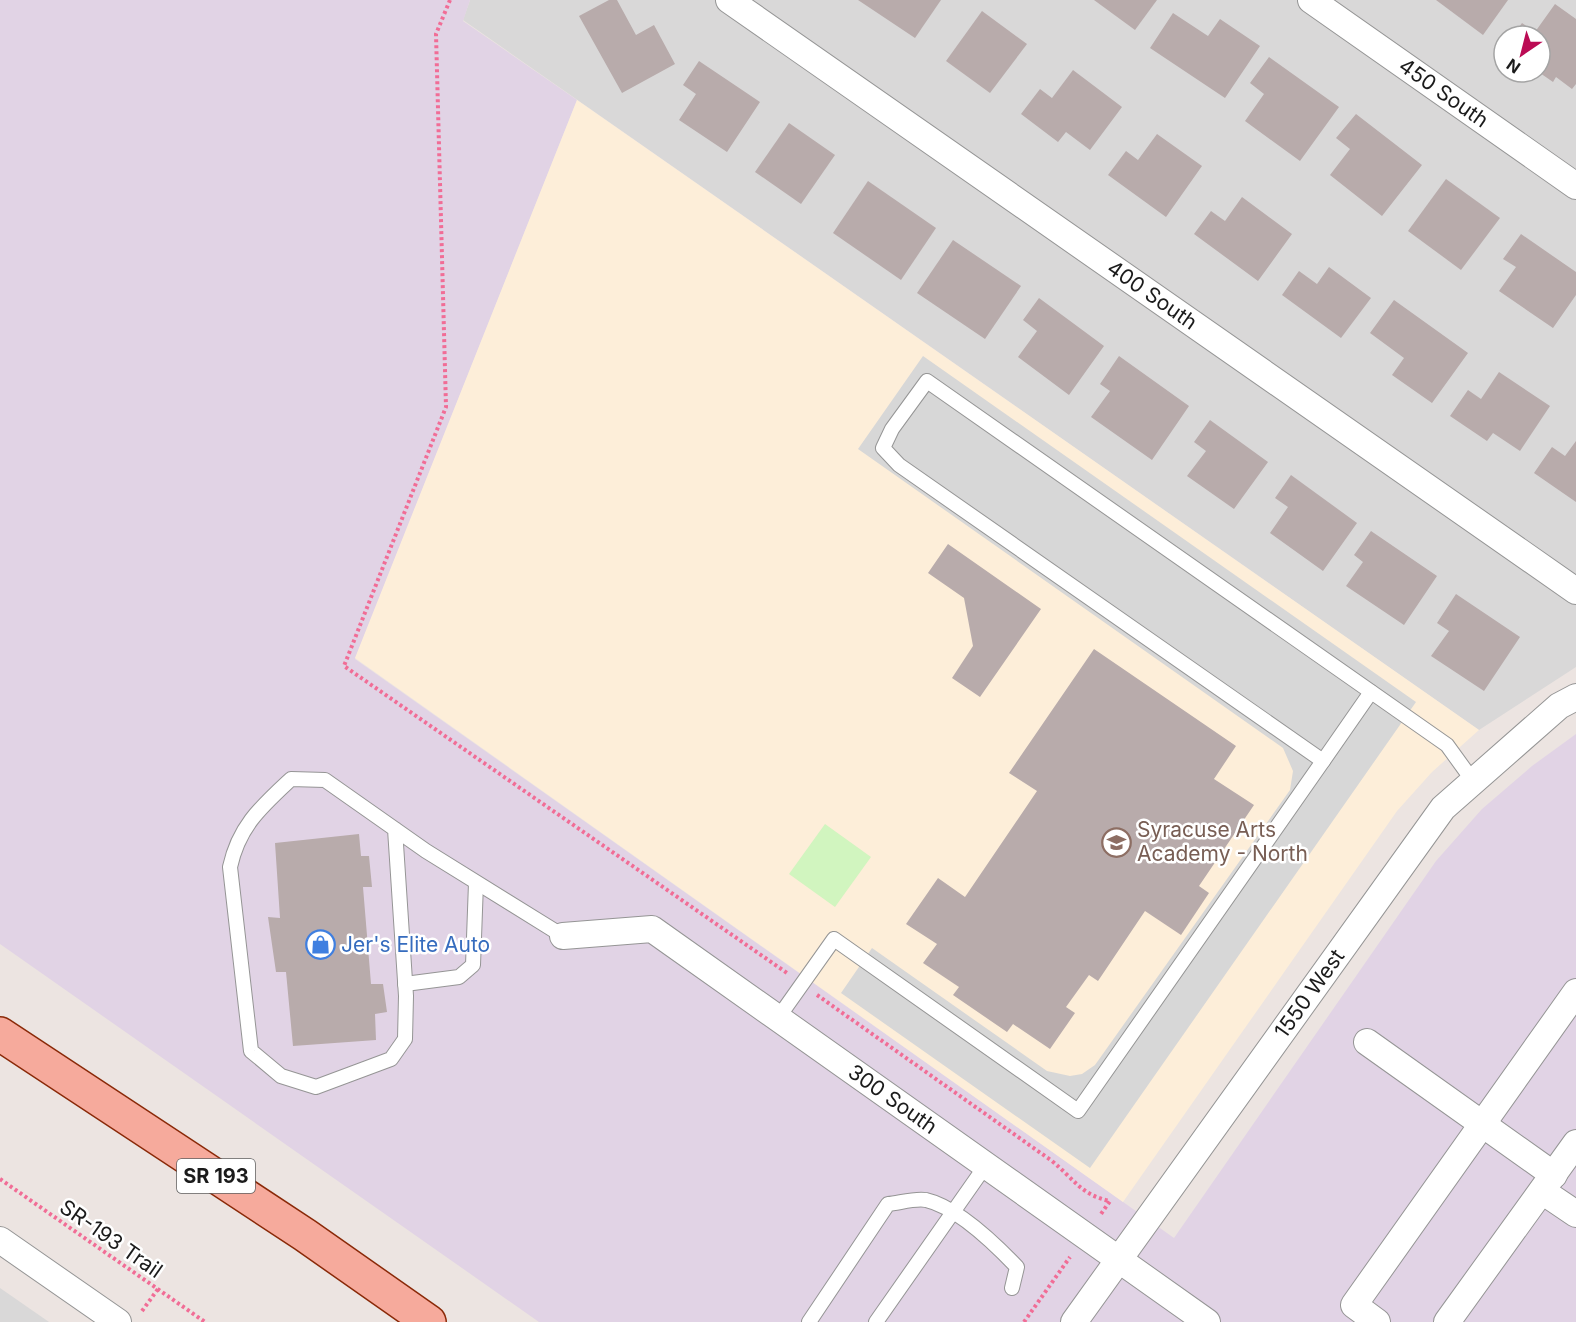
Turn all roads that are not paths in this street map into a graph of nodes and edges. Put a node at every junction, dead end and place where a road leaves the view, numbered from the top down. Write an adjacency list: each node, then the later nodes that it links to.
1 (729, 0): 4 (street, 400 South)
2 (1311, 0): 3 (street, 450 South)
3 (1576, 186)
4 (1576, 591)
5 (1371, 692): 7 (lane); 7 (lane); 8 (lane)
6 (1576, 698): 8 (street, 1550 West)
7 (1323, 761): 14 (lane)
8 (1473, 781): 24 (street, 1550 West)
9 (395, 829): 10 (lane); 12 (lane); 12 (lane)
10 (476, 883): 11 (lane); 12 (lane)
11 (563, 936): 14 (street, 300 South)
12 (405, 984)
13 (1576, 993): 17 (street)
14 (778, 1018): 19 (street, 300 South)
15 (0, 1034): 27 (main road, SR 193)
16 (1367, 1042): 17 (street)
17 (1483, 1126): 20 (street); 32 (street)
18 (1576, 1143): 20 (street)
19 (986, 1165): 21 (lane); 24 (street, 300 South)
20 (1548, 1183): 22 (street); 33 (street)
21 (952, 1213): 25 (lane); 28 (lane); 29 (lane)
22 (1576, 1214)
23 (0, 1240): 26 (street)
24 (1119, 1259): 30 (street, 1550 West); 31 (street, 300 South)
25 (1012, 1288)
26 (118, 1322)
27 (429, 1322)
28 (809, 1322)
29 (876, 1322)
30 (1074, 1322)
31 (1207, 1322)
32 (1377, 1322)
33 (1447, 1322)

